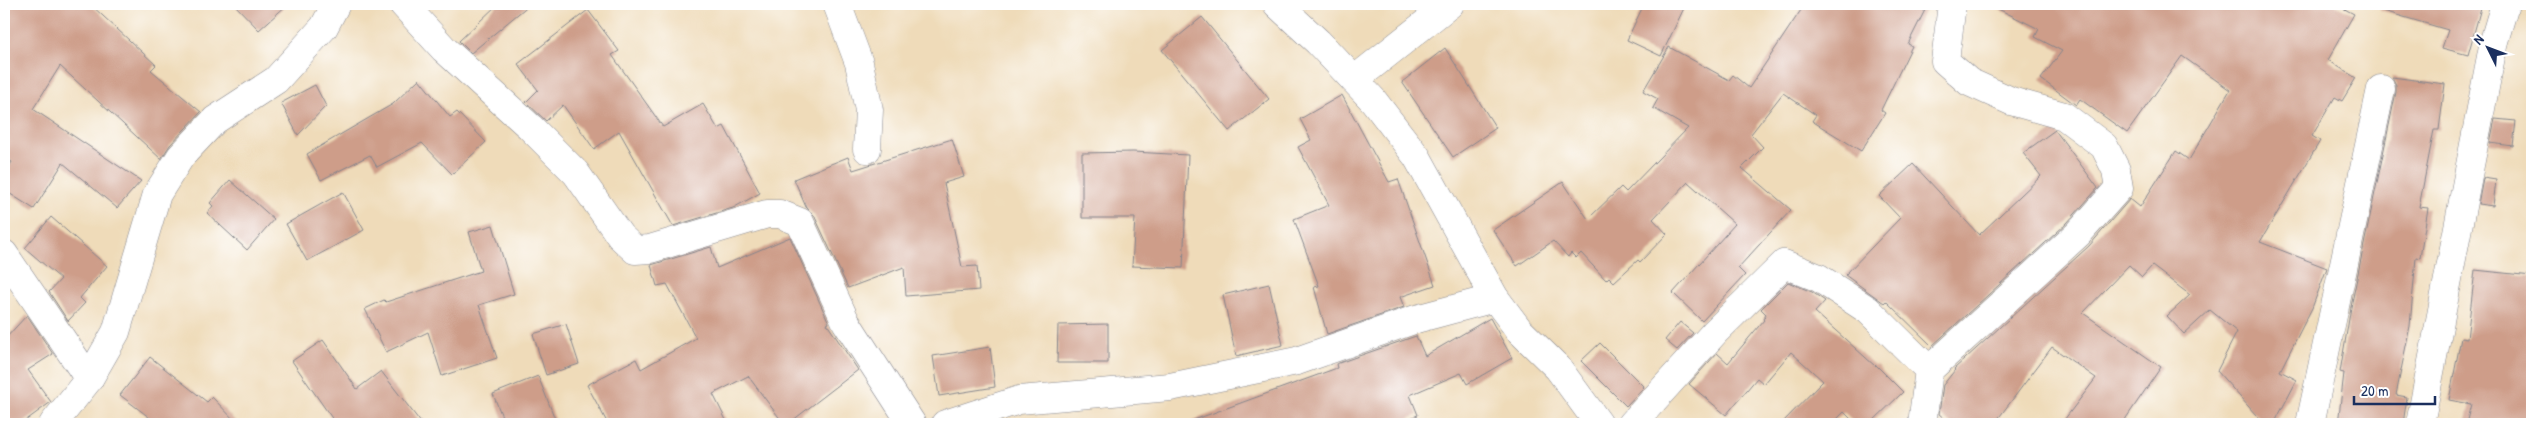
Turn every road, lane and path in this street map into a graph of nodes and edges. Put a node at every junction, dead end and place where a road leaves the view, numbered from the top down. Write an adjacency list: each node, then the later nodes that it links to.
1 (336, 4): 14 (street)
2 (403, 4): 16 (street)
3 (837, 4): 10 (street)
4 (1277, 4): 8 (street)
5 (1450, 4): 8 (street)
6 (1952, 4): 13 (street)
7 (2505, 4): 22 (street)
8 (1354, 80): 12 (street)
9 (2381, 89): 21 (street)
10 (867, 148)
11 (4, 254): 14 (street)
12 (1495, 298): 17 (street); 18 (street)
13 (1929, 370): 19 (street); 20 (street)
14 (89, 379): 15 (street)
15 (53, 424)
16 (912, 424)
17 (945, 424)
18 (1599, 424)
19 (1632, 424)
20 (1922, 424)
21 (2310, 424)
22 (2420, 424)

